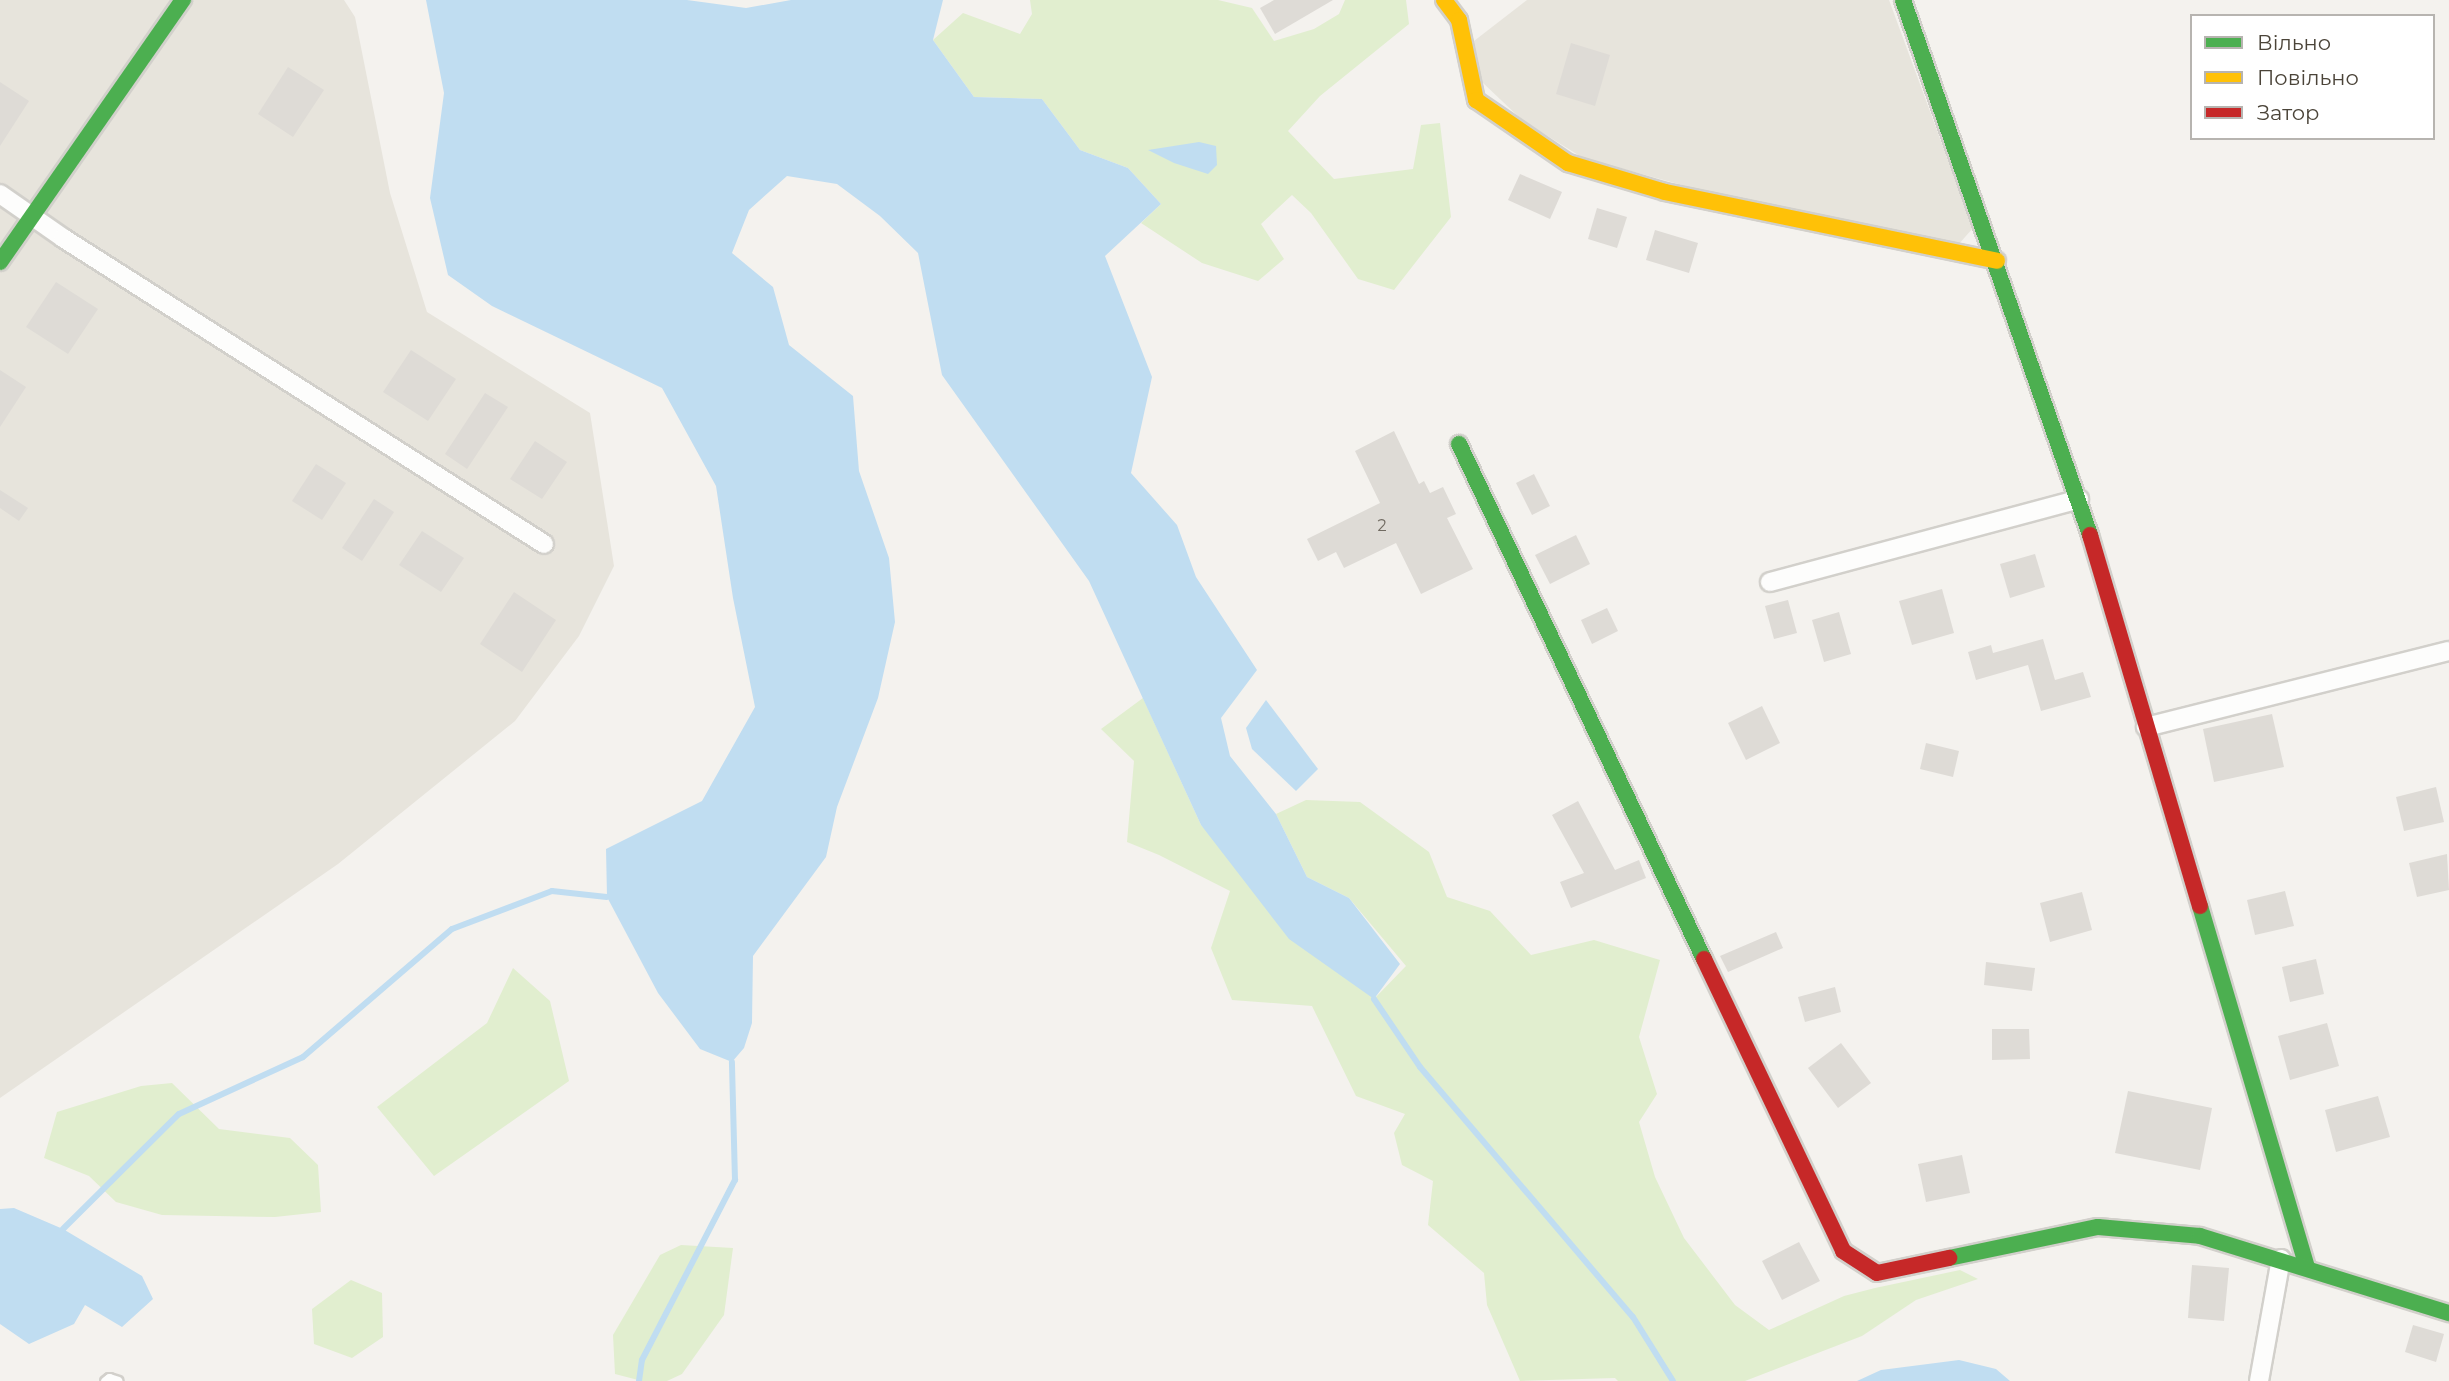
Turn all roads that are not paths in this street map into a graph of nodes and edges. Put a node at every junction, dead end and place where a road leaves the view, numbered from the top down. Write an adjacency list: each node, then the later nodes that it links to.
1 (183, 0): 5 (street)
2 (1444, 0): 6 (street)
3 (1903, 0): 6 (street)
4 (0, 194): 5 (street)
5 (32, 217): 7 (street); 10 (street)
6 (1997, 261): 9 (street)
7 (0, 262)
8 (1459, 444): 14 (street)
9 (2079, 499): 11 (street); 13 (street)
10 (544, 544)
11 (1770, 582)
12 (2449, 651): 13 (street)
13 (2146, 727): 15 (street)
14 (2281, 1259): 15 (street); 19 (street)
15 (2307, 1268): 16 (street)
16 (2449, 1313)
17 (105, 1381): 18 (lane)
18 (118, 1381)
19 (2259, 1381)

